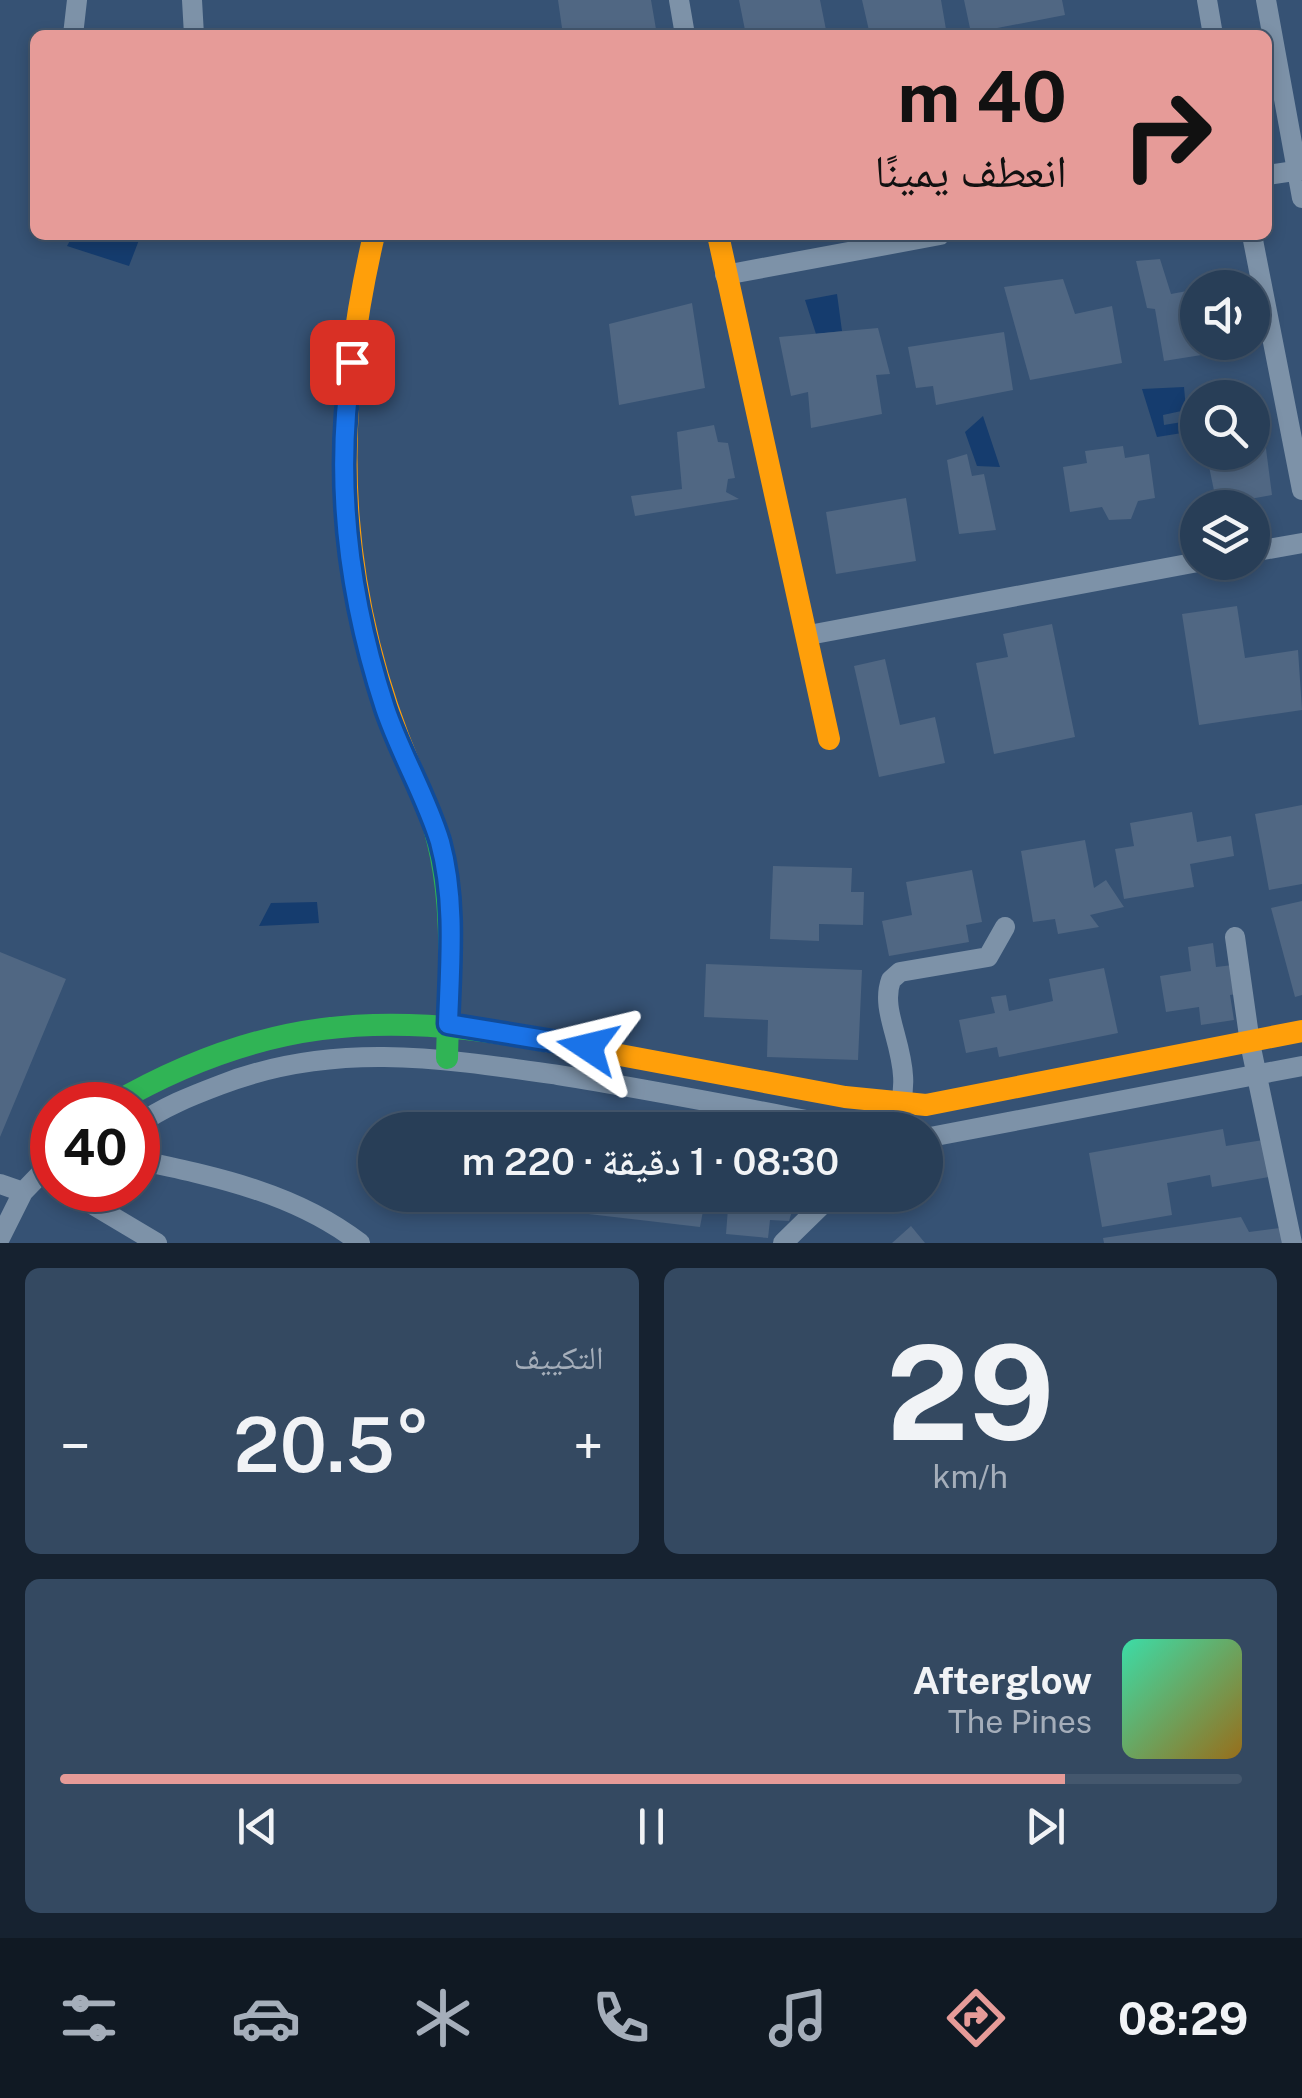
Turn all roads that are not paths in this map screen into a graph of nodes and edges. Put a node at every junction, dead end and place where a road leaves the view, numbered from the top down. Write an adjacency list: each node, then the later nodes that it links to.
1 (77, 0): 6 (street)
2 (192, 0): 7 (street)
3 (679, 0): 8 (street)
4 (1206, 0): 9 (street)
5 (1266, 0): 10 (street)
6 (74, 30)
7 (194, 30)
8 (684, 30)
9 (1212, 30)
10 (1272, 30)
11 (1272, 31): 12 (street)
12 (1299, 170): 13 (street); 14 (street)
13 (1272, 174)
14 (1302, 198)
15 (373, 240): 28 (street)
16 (719, 240): 19 (street)
17 (913, 240): 19 (street)
18 (1253, 240): 20 (street)
19 (724, 275): 24 (street)
20 (1302, 490)
21 (1302, 543): 22 (street)
22 (1270, 549)
23 (1180, 565): 24 (street)
24 (809, 635): 25 (street)
25 (828, 739)
26 (1005, 927): 35 (street)
27 (1235, 937): 30 (street)
28 (448, 1024): 31 (street); 34 (street); 35 (street)
29 (1302, 1031): 30 (street)
30 (1250, 1044): 33 (street); 35 (street)
31 (447, 1058): 36 (street); 37 (street)
32 (1302, 1066): 33 (street)
33 (1260, 1076): 39 (street); 50 (street)
34 (150, 1082)
35 (904, 1102): 38 (street)
36 (160, 1112)
37 (755, 1112)
38 (900, 1112)
39 (943, 1135)
40 (160, 1165): 48 (street)
41 (0, 1184): 43 (street)
42 (30, 1186): 43 (street)
43 (22, 1192): 46 (street)
44 (105, 1212): 47 (street)
45 (815, 1212): 49 (street)
46 (0, 1238)
47 (158, 1243)
48 (360, 1243)
49 (783, 1243)
50 (1292, 1243)

